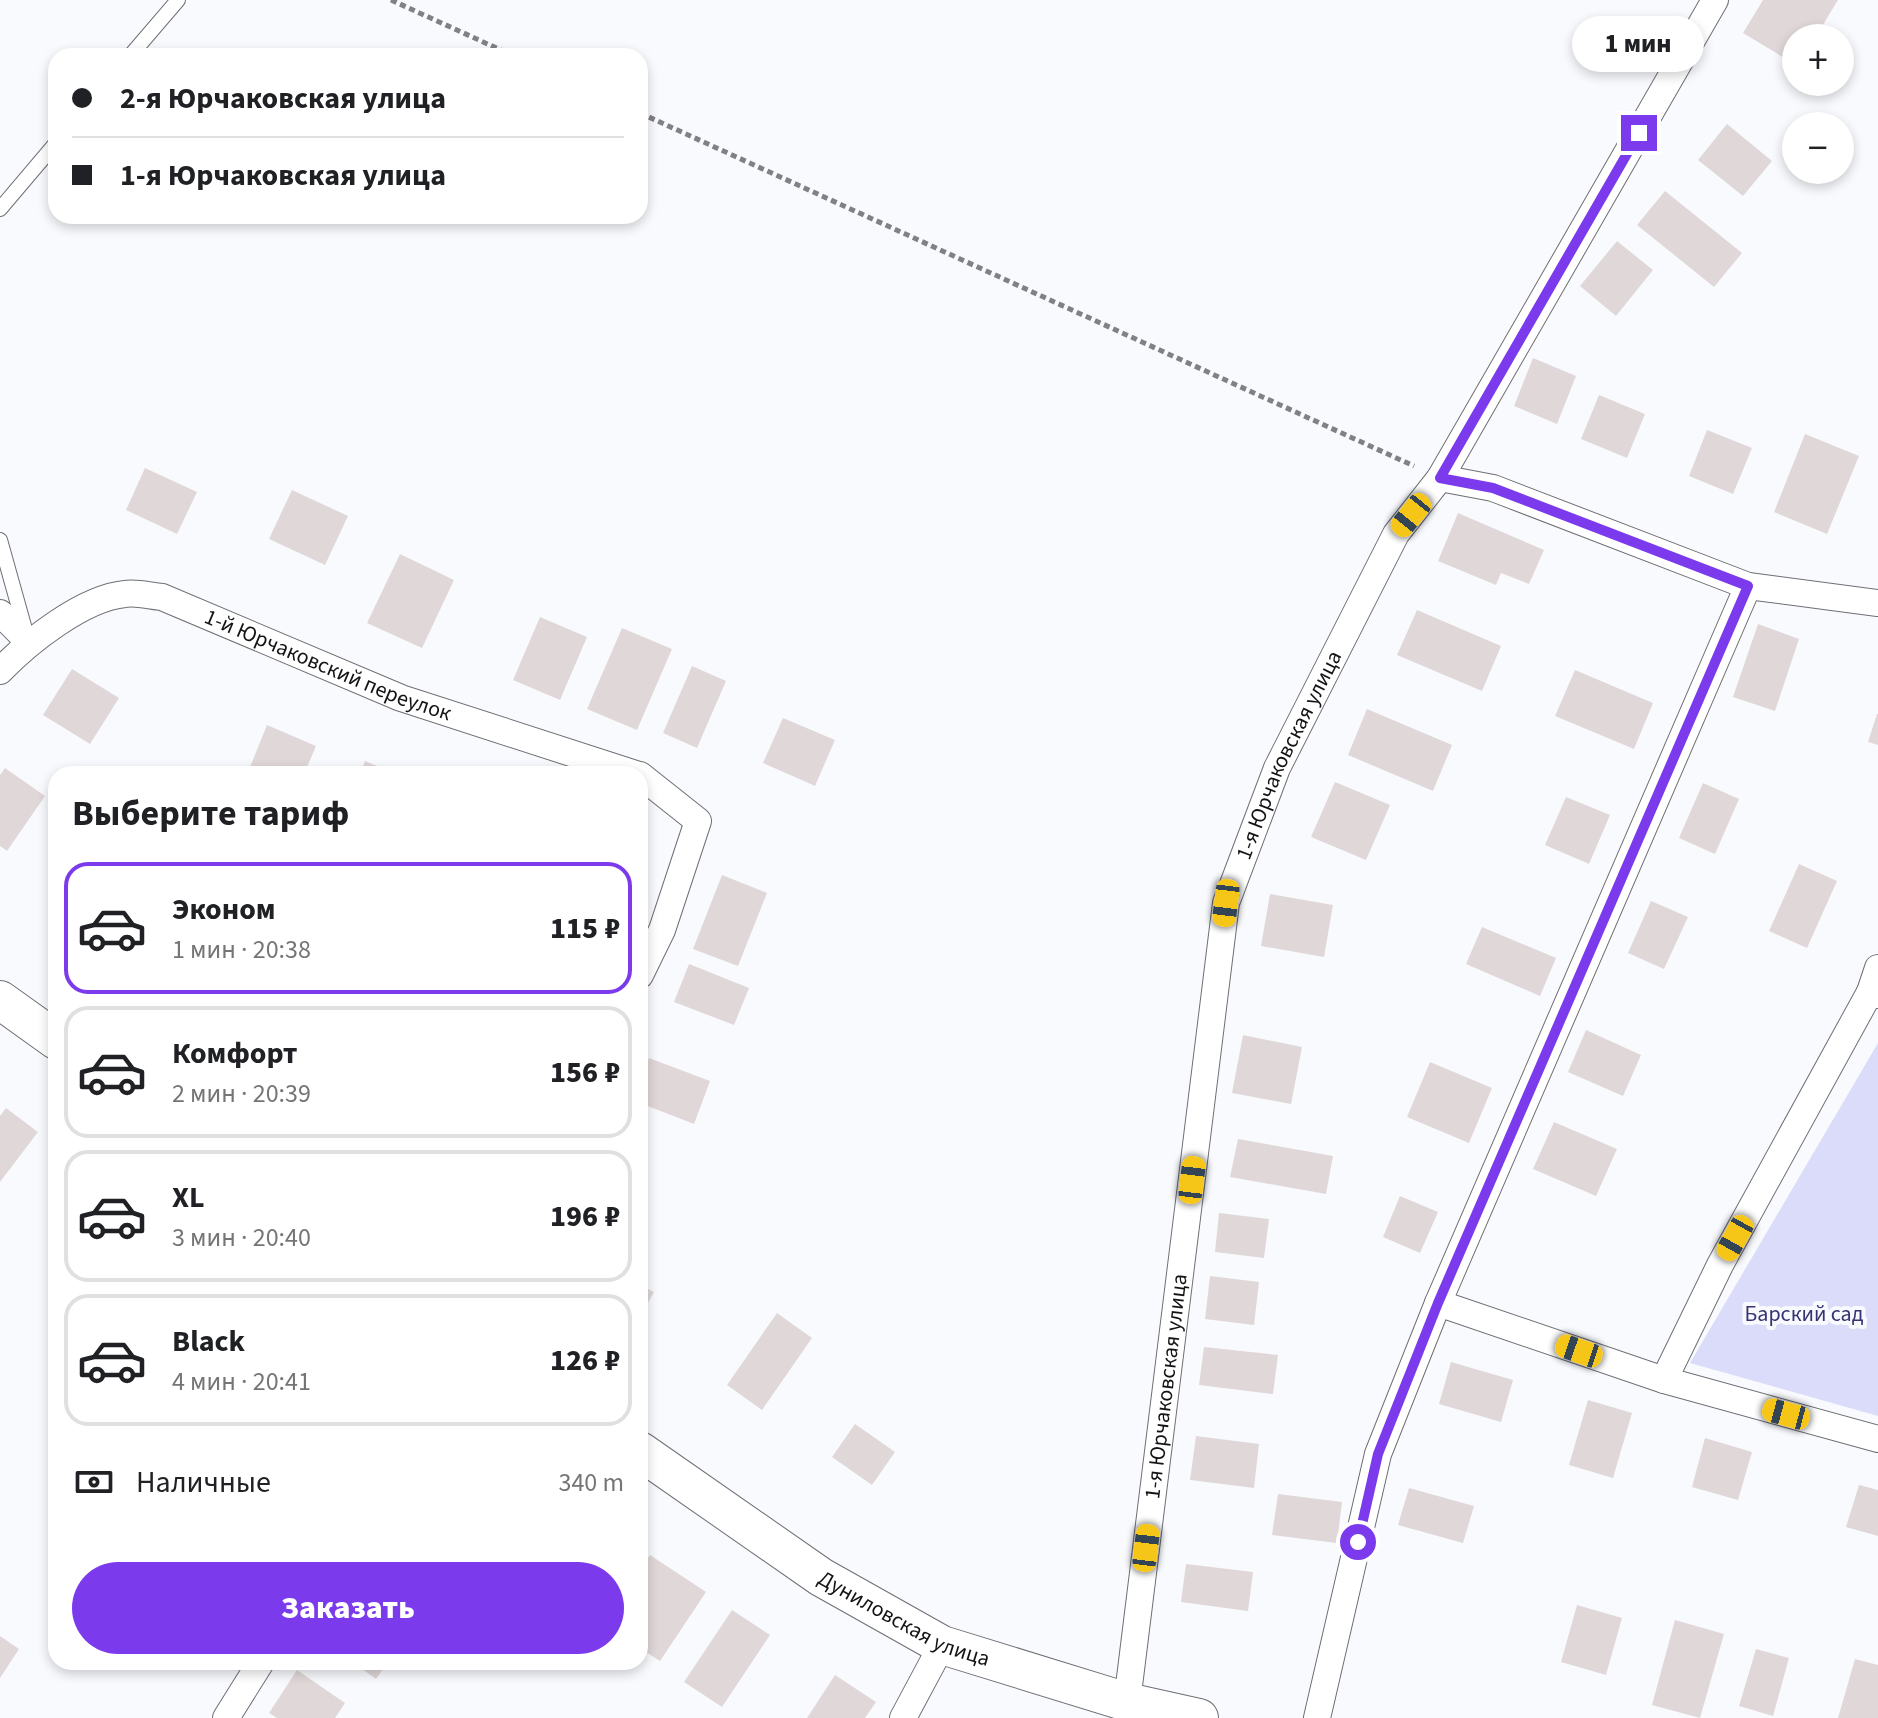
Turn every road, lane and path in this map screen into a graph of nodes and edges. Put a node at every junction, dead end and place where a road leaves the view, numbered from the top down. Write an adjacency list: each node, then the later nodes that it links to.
1 (178, 0): 4 (lane)
2 (391, 0): 5 (path)
3 (1715, 0): 9 (street, 1-я Юрчаковская улица)
4 (137, 48)
5 (496, 48)
6 (648, 117): 9 (path)
7 (48, 152): 8 (lane)
8 (0, 209)
9 (1440, 478): 11 (street); 28 (street, 1-я Юрчаковская улица)
10 (0, 540): 14 (lane)
11 (1748, 586): 12 (street); 22 (street)
12 (1878, 603)
13 (0, 613): 14 (street)
14 (28, 641): 15 (street, 1-й Юрчаковский переулок); 16 (street, 1-й Юрчаковский переулок)
15 (0, 671)
16 (610, 766)
17 (648, 783): 18 (street, 1-й Юрчаковский переулок)
18 (648, 959)
19 (1875, 985): 23 (street)
20 (0, 1000): 21 (main road)
21 (48, 1034)
22 (1438, 1303): 23 (street); 32 (street)
23 (1664, 1380): 24 (street)
24 (1878, 1439)
25 (648, 1457): 26 (main road, Дуниловская улица)
26 (942, 1645): 28 (main road, Дуниловская улица); 30 (street)
27 (256, 1670): 29 (street)
28 (1127, 1702): 31 (main road, Дуниловская улица)
29 (226, 1718)
30 (903, 1718)
31 (1199, 1718)
32 (1317, 1718)

